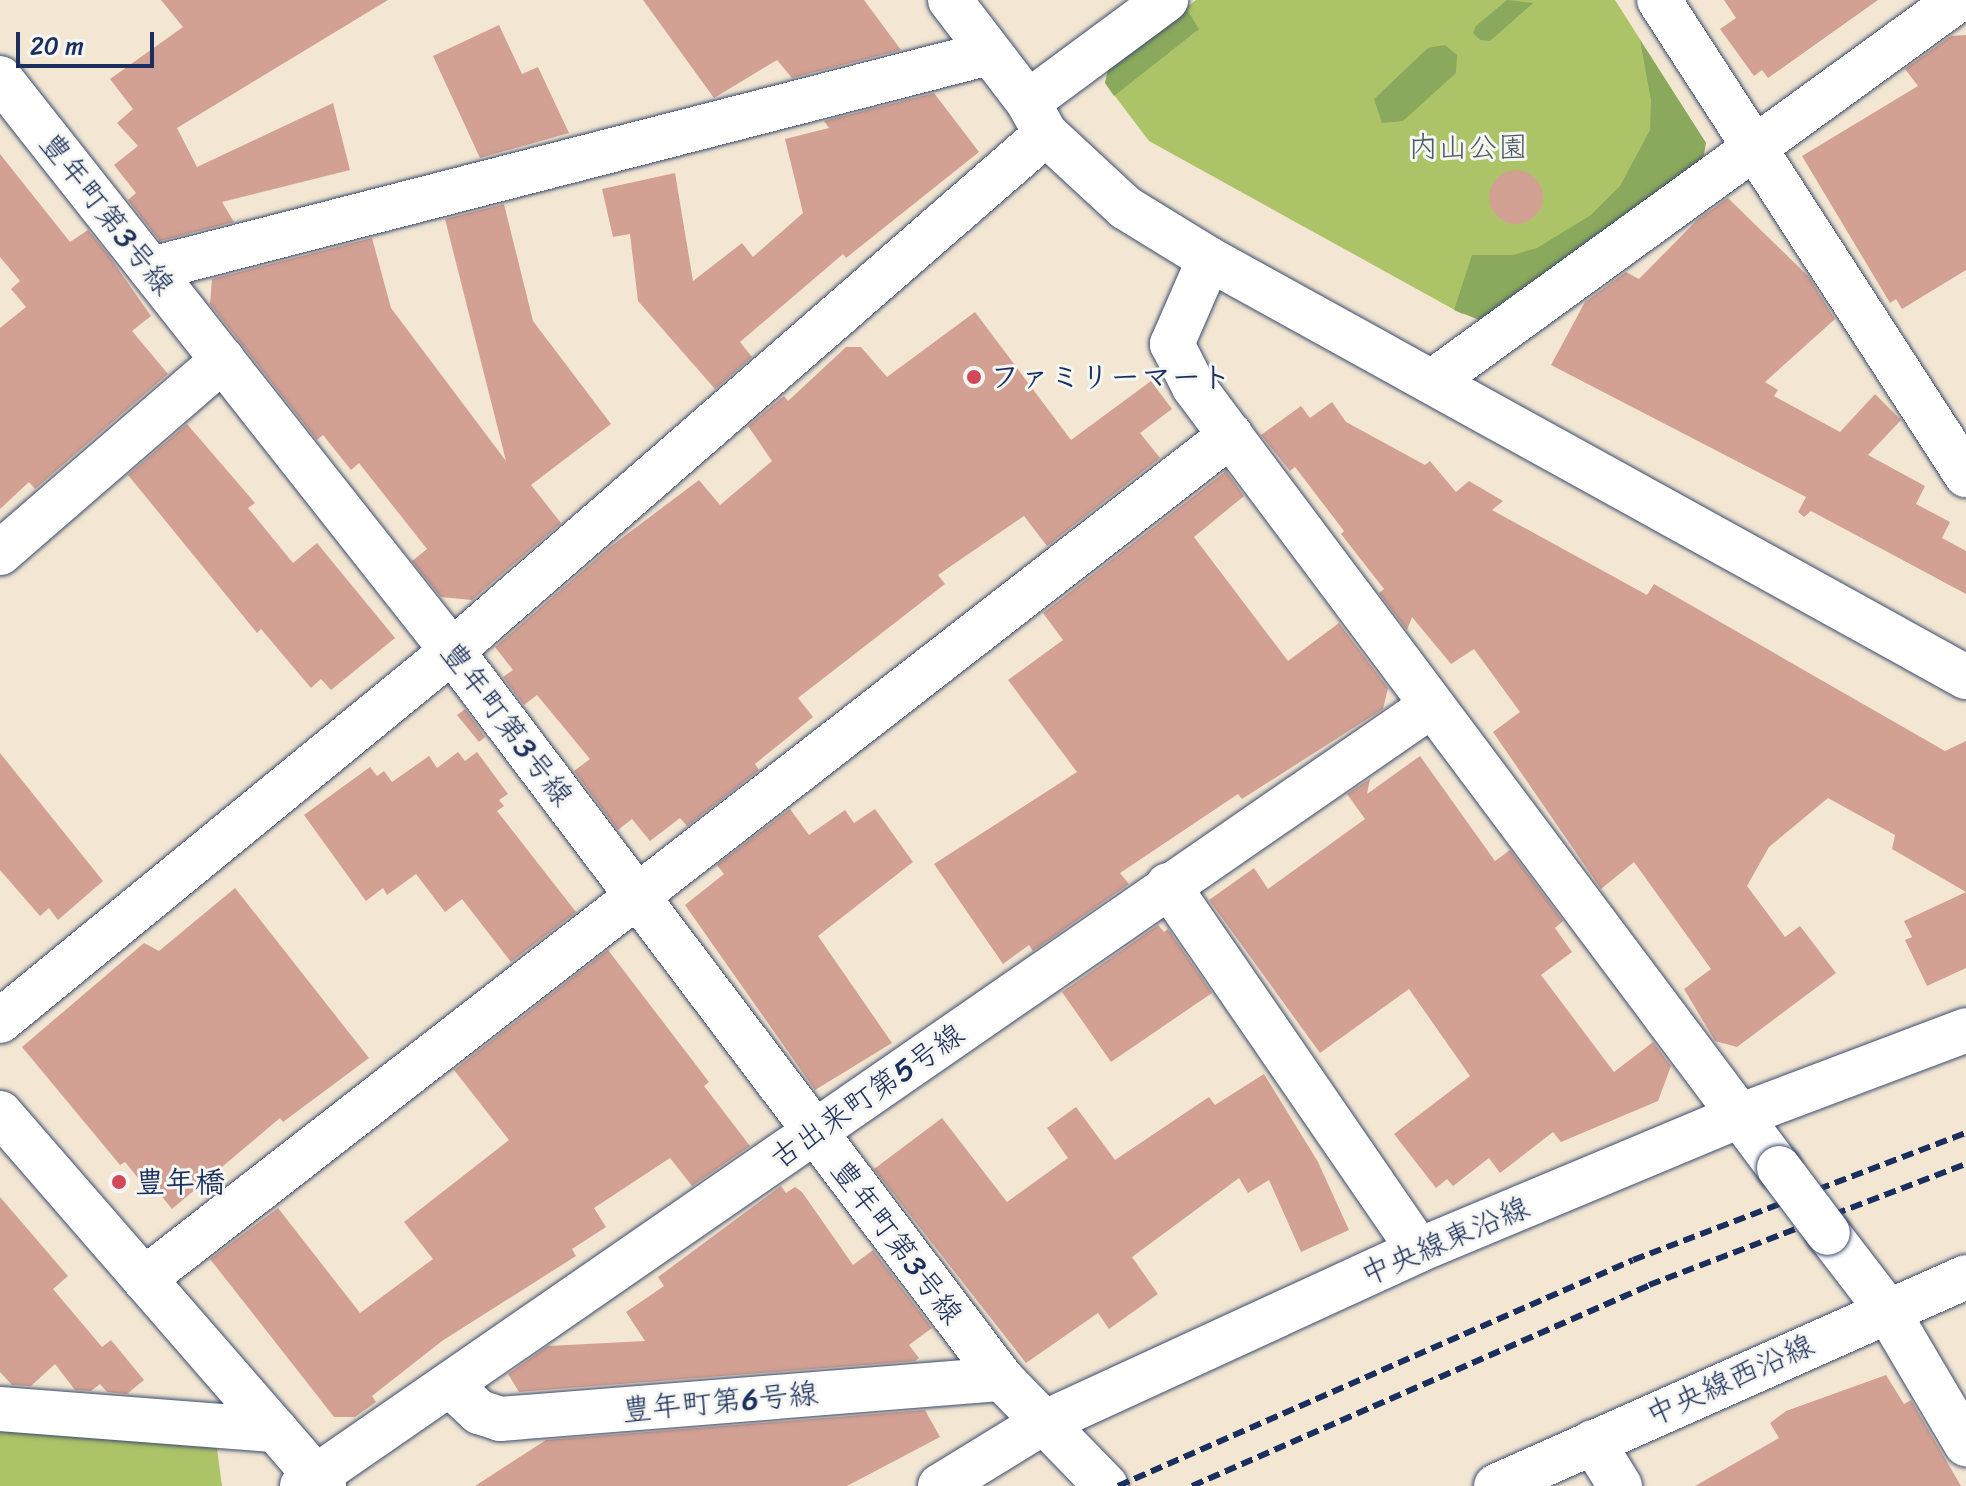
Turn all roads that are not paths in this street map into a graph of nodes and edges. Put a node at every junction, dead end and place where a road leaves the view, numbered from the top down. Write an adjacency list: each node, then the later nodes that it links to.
1 (950, 0): 5 (street)
2 (1166, 0): 7 (street)
3 (1659, 0): 8 (street)
4 (1958, 0): 8 (street)
5 (989, 53): 7 (street); 10 (street)
6 (0, 78): 10 (street, 豊年町第3号線)
7 (1037, 118): 9 (street); 16 (street)
8 (1756, 151): 12 (street); 14 (street)
9 (1209, 259): 12 (street); 13 (street)
10 (151, 269): 11 (street, 豊年町第3号線)
11 (223, 360): 15 (street); 16 (street, 豊年町第3号線)
12 (1433, 381): 17 (street)
13 (1231, 435): 18 (street); 20 (street)
14 (1960, 451)
15 (0, 553)
16 (452, 651): 20 (street, 豊年町第3号線); 21 (street)
17 (1966, 677)
18 (1431, 706): 19 (street, 古出来町第5号線); 24 (street)
19 (1168, 885): 25 (street, 古出来町第5号線); 26 (street)
20 (635, 894): 25 (street, 豊年町第3号線); 28 (street)
21 (0, 1021)
22 (1966, 1030): 24 (street, 中央線東沿線)
23 (0, 1113): 28 (street)
24 (1739, 1116): 26 (street, 中央線東沿線); 29 (street, bridge)
25 (814, 1134): 30 (street, 豊年町第3号線); 31 (street, 古出来町第5号線)
26 (1419, 1250): 33 (street, 中央線東沿線)
27 (1966, 1277): 29 (street, 中央線西沿線)
28 (144, 1279): 34 (street)
29 (1887, 1310): 35 (street, 中央線西沿線); 36 (street)
30 (1002, 1379): 31 (street, 豊年町第6号線); 33 (street, 豊年町第3号線)
31 (450, 1385): 38 (street, 古出来町第5号線)
32 (0, 1409): 34 (street)
33 (1041, 1424): 37 (street, 豊年町第3号線); 39 (street, 中央線東沿線)
34 (276, 1430): 38 (street)
35 (1593, 1442): 40 (street, 中央線西沿線); 41 (street)
36 (1966, 1444)
37 (1102, 1482)
38 (314, 1483)
39 (940, 1486)
40 (1496, 1486)
41 (1620, 1486)

